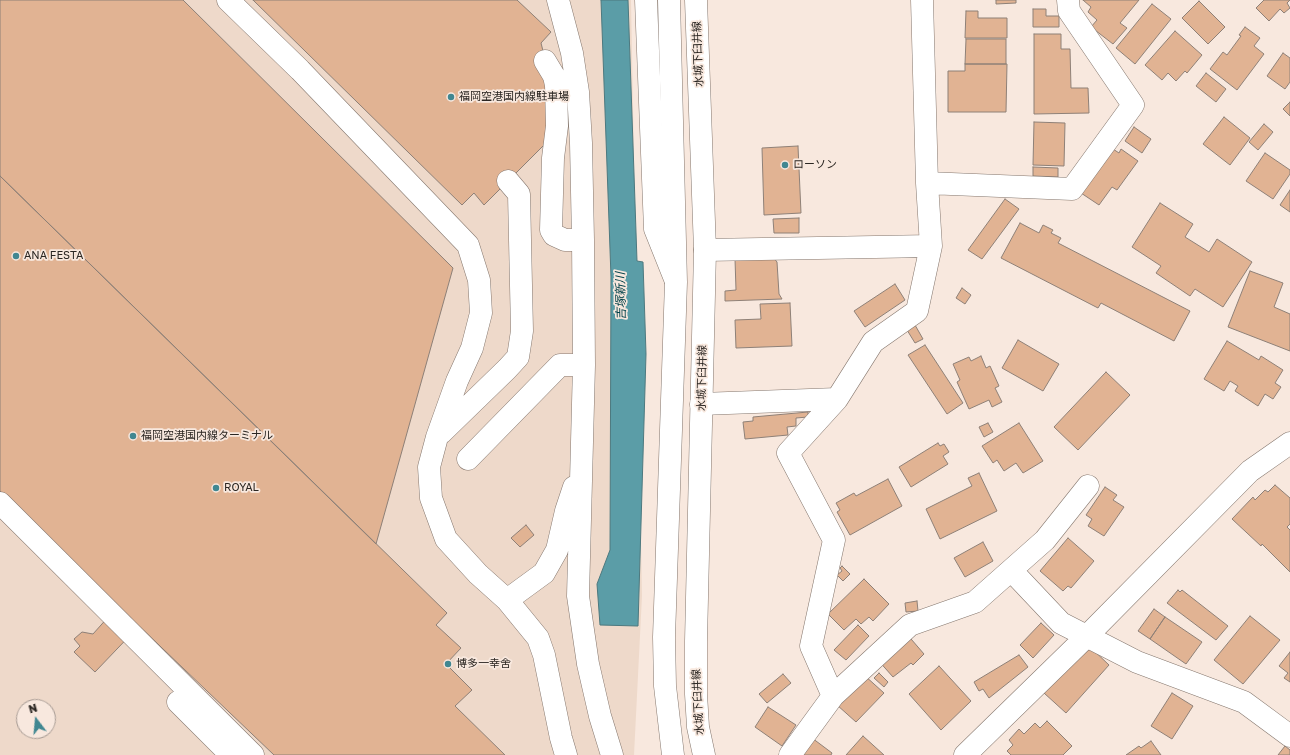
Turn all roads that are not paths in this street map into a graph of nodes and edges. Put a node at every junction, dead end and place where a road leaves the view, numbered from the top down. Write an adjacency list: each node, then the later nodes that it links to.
1 (228, 0): 18 (street)
2 (558, 0): 11 (street)
3 (646, 0): 14 (street)
4 (669, 0): 14 (street)
5 (696, 0): 13 (street, 水城下臼井線)
6 (922, 0): 10 (street)
7 (1068, 0): 10 (street)
8 (545, 61): 11 (street)
9 (508, 181): 18 (street)
10 (927, 183): 12 (street)
11 (583, 240): 15 (street)
12 (931, 246): 13 (street); 16 (street)
13 (705, 250): 17 (street, 水城下臼井線)
14 (676, 282): 34 (street)
15 (584, 365): 20 (street); 21 (street)
16 (838, 399): 17 (street); 28 (street)
17 (701, 404): 35 (street, 水城下臼井線)
18 (437, 437): 26 (street)
19 (1290, 443): 27 (street)
20 (468, 459)
21 (582, 461): 26 (street); 33 (street)
22 (1088, 486): 25 (street)
23 (0, 503): 31 (street)
24 (0, 522): 30 (street)
25 (1011, 570): 27 (street); 28 (street)
26 (507, 600): 32 (street)
27 (1087, 636): 29 (street); 37 (street)
28 (833, 696): 36 (street)
29 (1290, 736)
30 (231, 755)
31 (253, 755)
32 (566, 755)
33 (612, 755)
34 (673, 755)
35 (704, 755)
36 (790, 755)
37 (965, 755)

